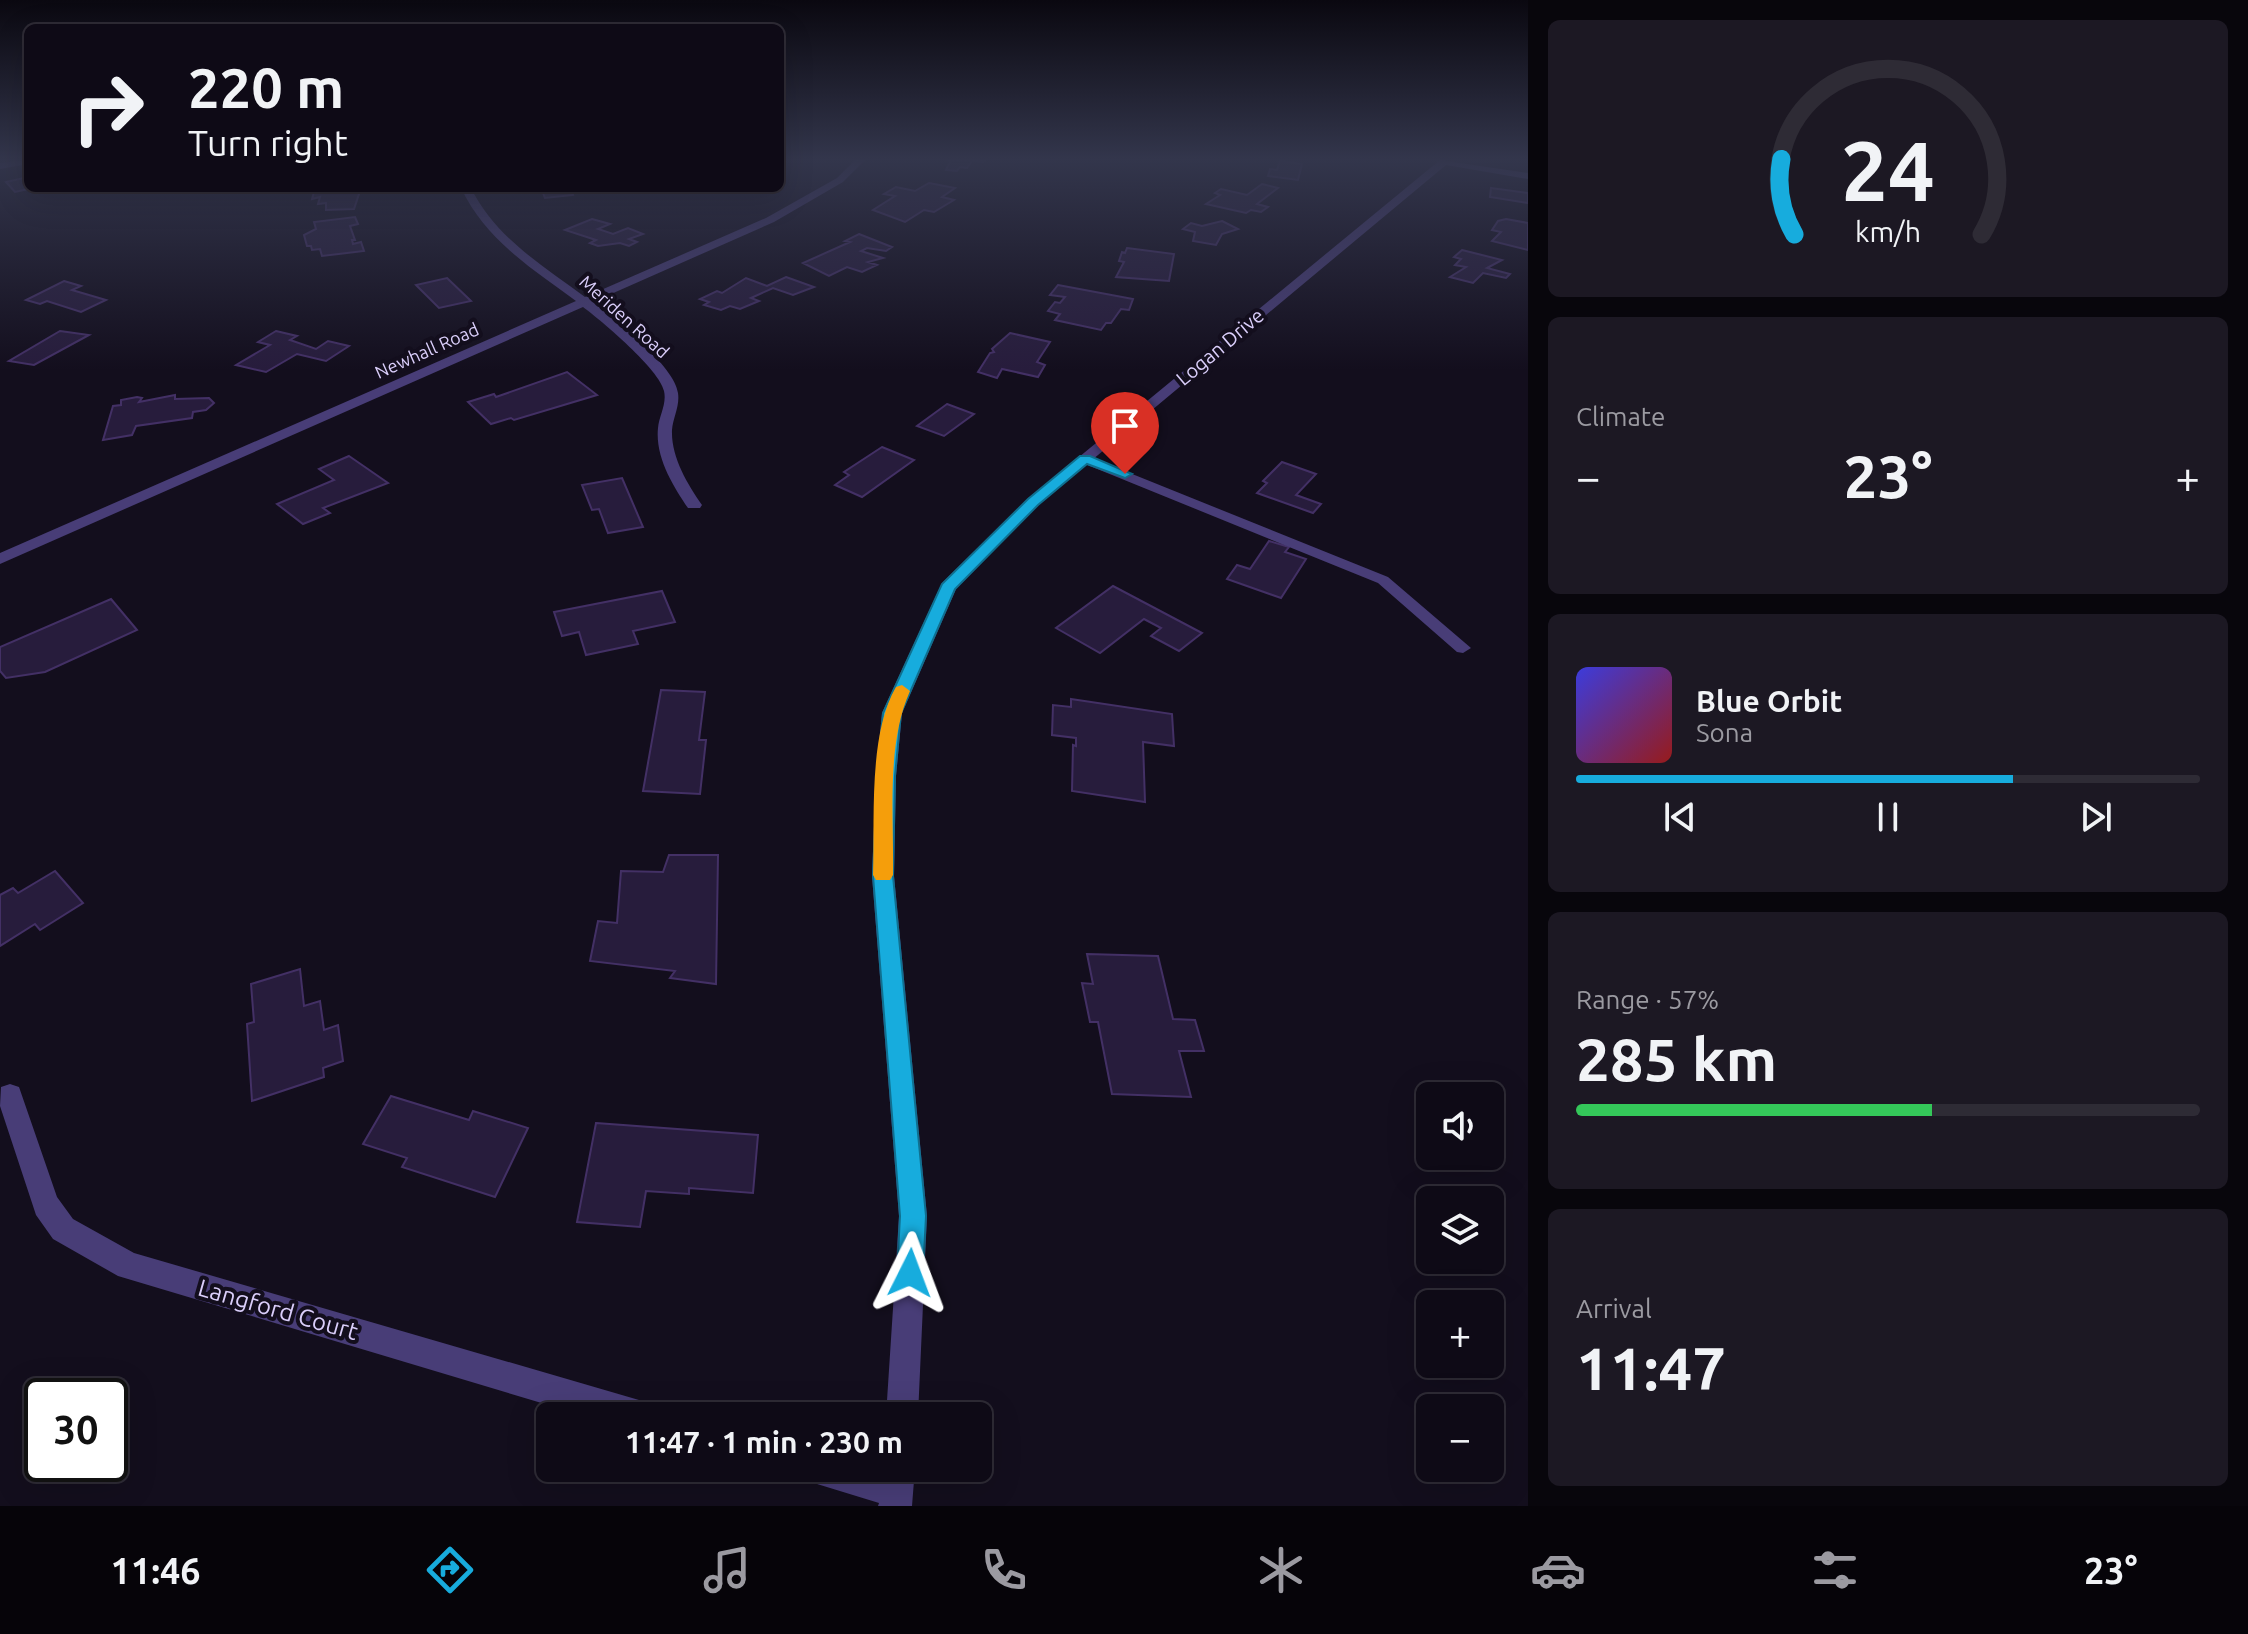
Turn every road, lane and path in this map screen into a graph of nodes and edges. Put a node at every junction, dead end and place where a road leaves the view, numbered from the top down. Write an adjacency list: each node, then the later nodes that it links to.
1 (493, 230): 4 (street, Meriden Road)
2 (747, 230): 4 (street, Newhall Road)
3 (1361, 230): 5 (street, Logan Drive)
4 (584, 302): 6 (street, Meriden Road); 7 (street, Newhall Road)
5 (1085, 459): 8 (lane); 11 (street, Logan Drive)
6 (694, 505)
7 (0, 559)
8 (1463, 648)
9 (10, 1096): 10 (street, Langford Court)
10 (591, 1402)
11 (903, 1402)
12 (870, 1482): 13 (street)
13 (897, 1489)

